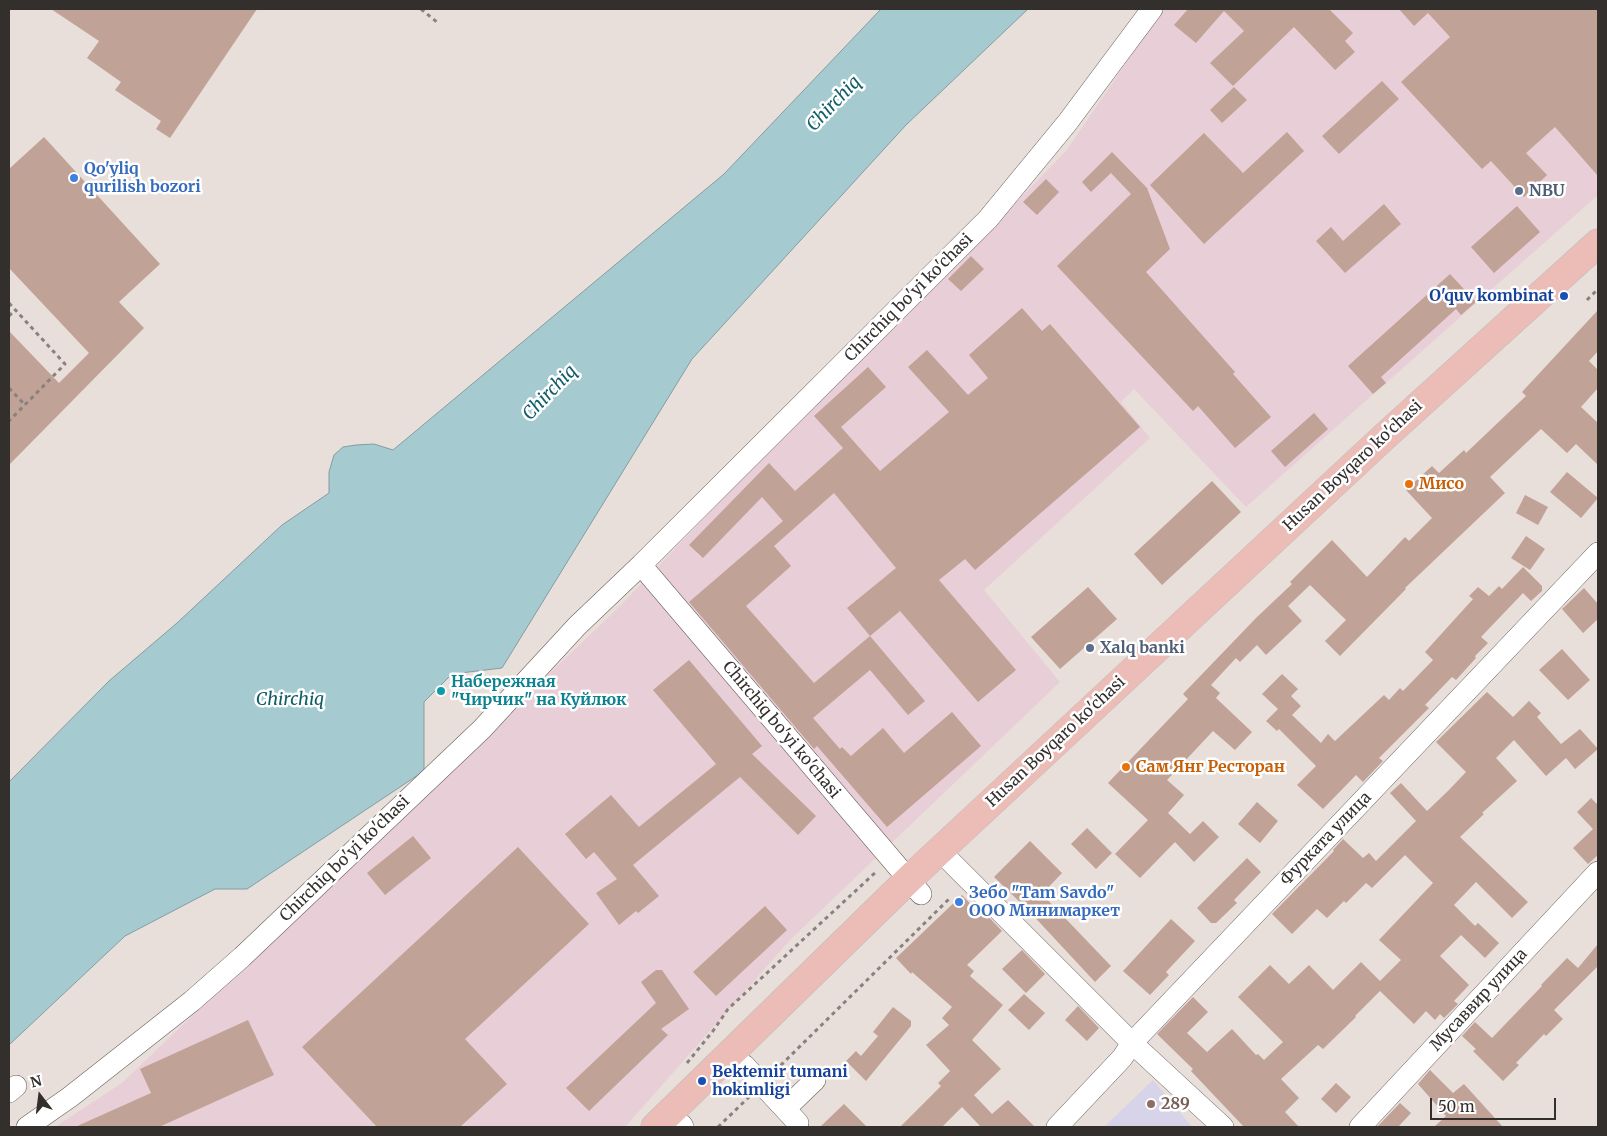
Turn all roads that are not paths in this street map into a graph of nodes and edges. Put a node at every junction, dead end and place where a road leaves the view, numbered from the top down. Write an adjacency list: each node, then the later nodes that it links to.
1 (1152, 9): 5 (street, Chirchiq bo'yi ko'chasi)
2 (1598, 243): 6 (main road, Husan Boyqaro ko'chasi)
3 (1598, 265): 6 (main road, Husan Boyqaro ko'chasi)
4 (1598, 553): 9 (street, Фурката улица)
5 (641, 565): 8 (street, Chirchiq bo'yi ko'chasi); 12 (street, Chirchiq bo'yi ko'chasi)
6 (946, 857): 8 (main road, Husan Boyqaro ko'chasi); 9 (street)
7 (1598, 872): 17 (street, Мусаввир улица)
8 (914, 887): 10 (main road, Husan Boyqaro ko'chasi); 13 (main road, Husan Boyqaro ko'chasi)
9 (1132, 1043): 15 (street, Фурката улица); 16 (street)
10 (753, 1074): 11 (street); 14 (main road, Husan Boyqaro ko'chasi)
11 (815, 1080)
12 (27, 1127)
13 (655, 1127)
14 (682, 1127)
15 (1057, 1127)
16 (1223, 1127)
17 (1360, 1127)

